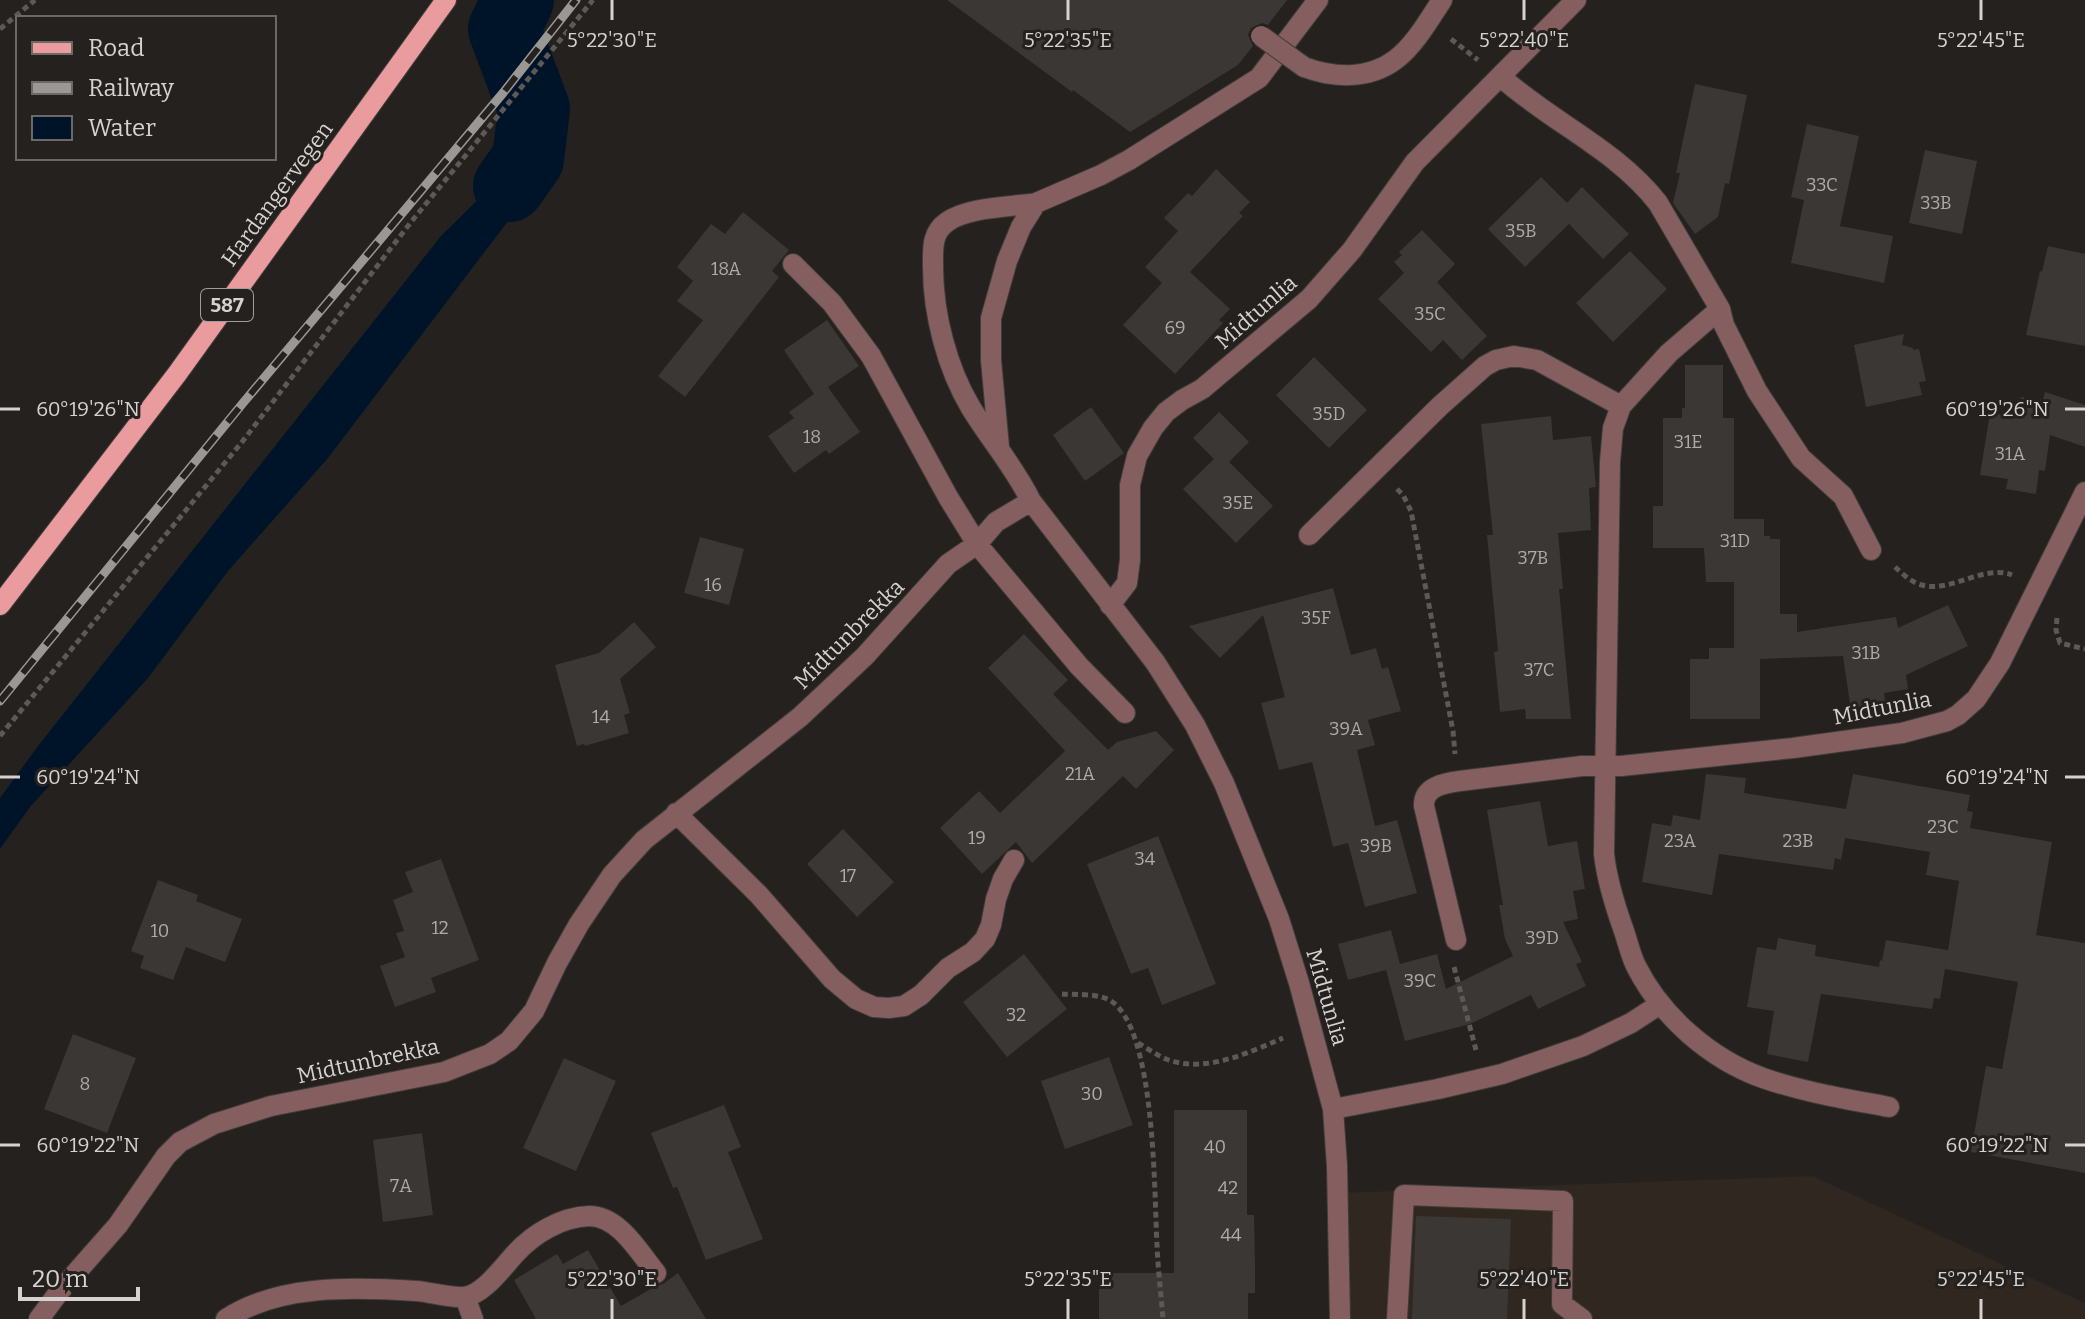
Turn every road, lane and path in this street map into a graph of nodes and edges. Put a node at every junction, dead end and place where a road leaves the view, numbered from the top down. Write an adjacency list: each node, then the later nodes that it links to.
1 (35, 0): 8 (path)
2 (446, 0): 23 (main road, Hardangervegen / 587)
3 (593, 0): 27 (path)
4 (1318, 0): 11 (street, Midtunlia)
5 (1442, 0): 7 (street)
6 (1576, 0): 10 (street, Midtunlia)
7 (1428, 21): 9 (street, bridge); 10 (path)
8 (0, 29)
9 (1261, 36)
10 (1501, 77): 13 (street); 24 (street, Midtunlia)
11 (1036, 203): 15 (street); 15 (street, Midtunlia)
12 (793, 264): 20 (street)
13 (1720, 309): 14 (street); 21 (street)
14 (1621, 406): 16 (street); 28 (street)
15 (999, 451): 18 (street, Midtunlia)
16 (1376, 469): 19 (street); 29 (path)
17 (2085, 492): 22 (street, Midtunlia)
18 (1031, 501): 20 (street, Midtunbrekka); 24 (street, Midtunlia)
19 (1309, 535)
20 (977, 544): 26 (street); 30 (street, Midtunbrekka)
21 (1871, 550): 22 (path)
22 (2038, 587): 25 (path); 28 (street, Midtunlia)
23 (0, 605)
24 (1110, 605): 39 (street, Midtunlia)
25 (2085, 649)
26 (1125, 713)
27 (0, 736)
28 (1605, 766): 29 (street, Midtunlia); 34 (street)
29 (1460, 781): 32 (street, Midtunlia)
30 (676, 813): 31 (street); 42 (street, Midtunbrekka)
31 (1014, 860)
32 (1456, 940): 37 (path)
33 (1062, 994): 36 (path)
34 (1660, 1004): 37 (street); 38 (street)
35 (1290, 1035): 36 (path)
36 (1137, 1042): 45 (path)
37 (1483, 1078): 39 (street)
38 (1889, 1107)
39 (1333, 1109): 46 (street, Midtunlia)
40 (656, 1273): 41 (street)
41 (465, 1297): 43 (street); 44 (street)
42 (39, 1319)
43 (226, 1319)
44 (473, 1319)
45 (1163, 1319)
46 (1340, 1319)
47 (1397, 1319): 48 (street)
48 (1582, 1319)

